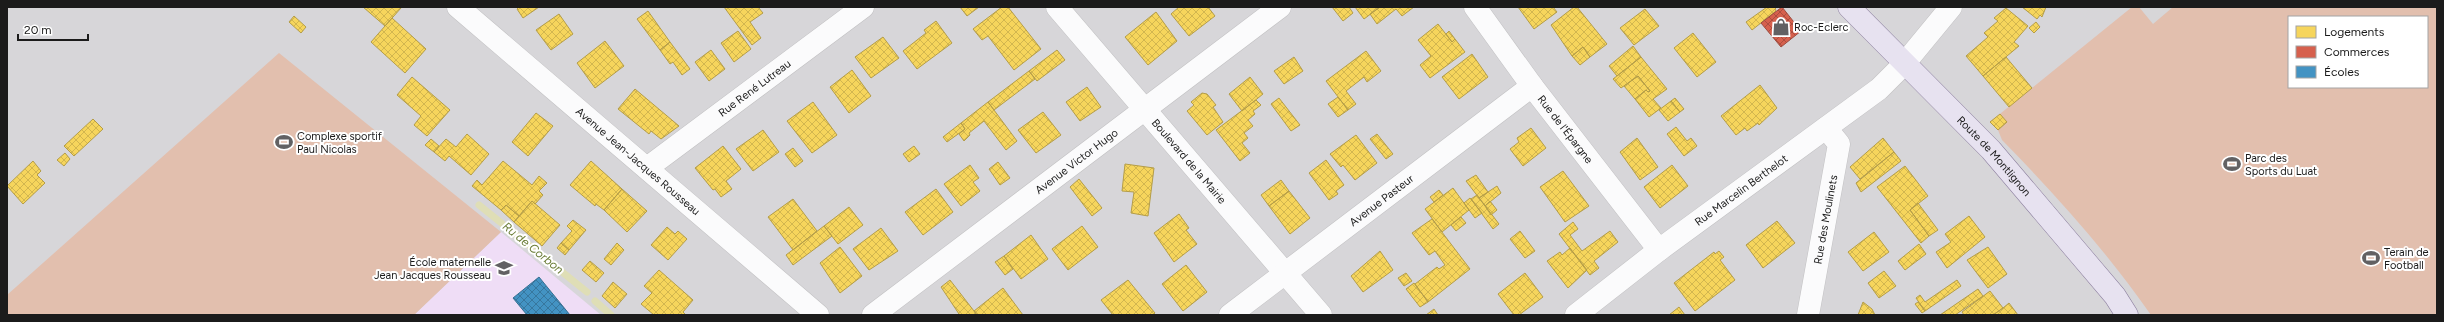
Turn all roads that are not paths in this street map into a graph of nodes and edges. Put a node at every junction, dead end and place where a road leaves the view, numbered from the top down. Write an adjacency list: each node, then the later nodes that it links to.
1 (458, 7): 12 (street, Avenue Jean-Jacques Rousseau)
2 (863, 7): 12 (street, Rue René Lutreau)
3 (1057, 7): 10 (street, Boulevard de la Mairie)
4 (1280, 7): 10 (street, Avenue Victor Hugo)
5 (1475, 7): 9 (street, Rue de l'Épargne)
6 (1849, 7): 8 (main road, Route de Montlignon)
7 (1951, 7): 8 (street, Rue Marcelin Berthelot)
8 (1904, 64): 11 (street, Rue Marcelin Berthelot); 21 (main road, Route de Montlignon)
9 (1532, 86): 13 (street, Rue de l'Épargne); 14 (street, Avenue Pasteur)
10 (1145, 110): 14 (street, Boulevard de la Mairie); 16 (street, Avenue Victor Hugo)
11 (1826, 128): 13 (street, Rue Marcelin Berthelot); 20 (street, Rue des Moulinets)
12 (647, 168): 15 (street, Avenue Jean-Jacques Rousseau)
13 (1659, 250): 19 (street, Rue Marcelin Berthelot)
14 (1285, 273): 17 (street, Avenue Pasteur); 18 (street, Boulevard de la Mairie)
15 (818, 315)
16 (873, 315)
17 (1230, 315)
18 (1321, 315)
19 (1576, 315)
20 (1808, 315)
21 (2127, 315)

